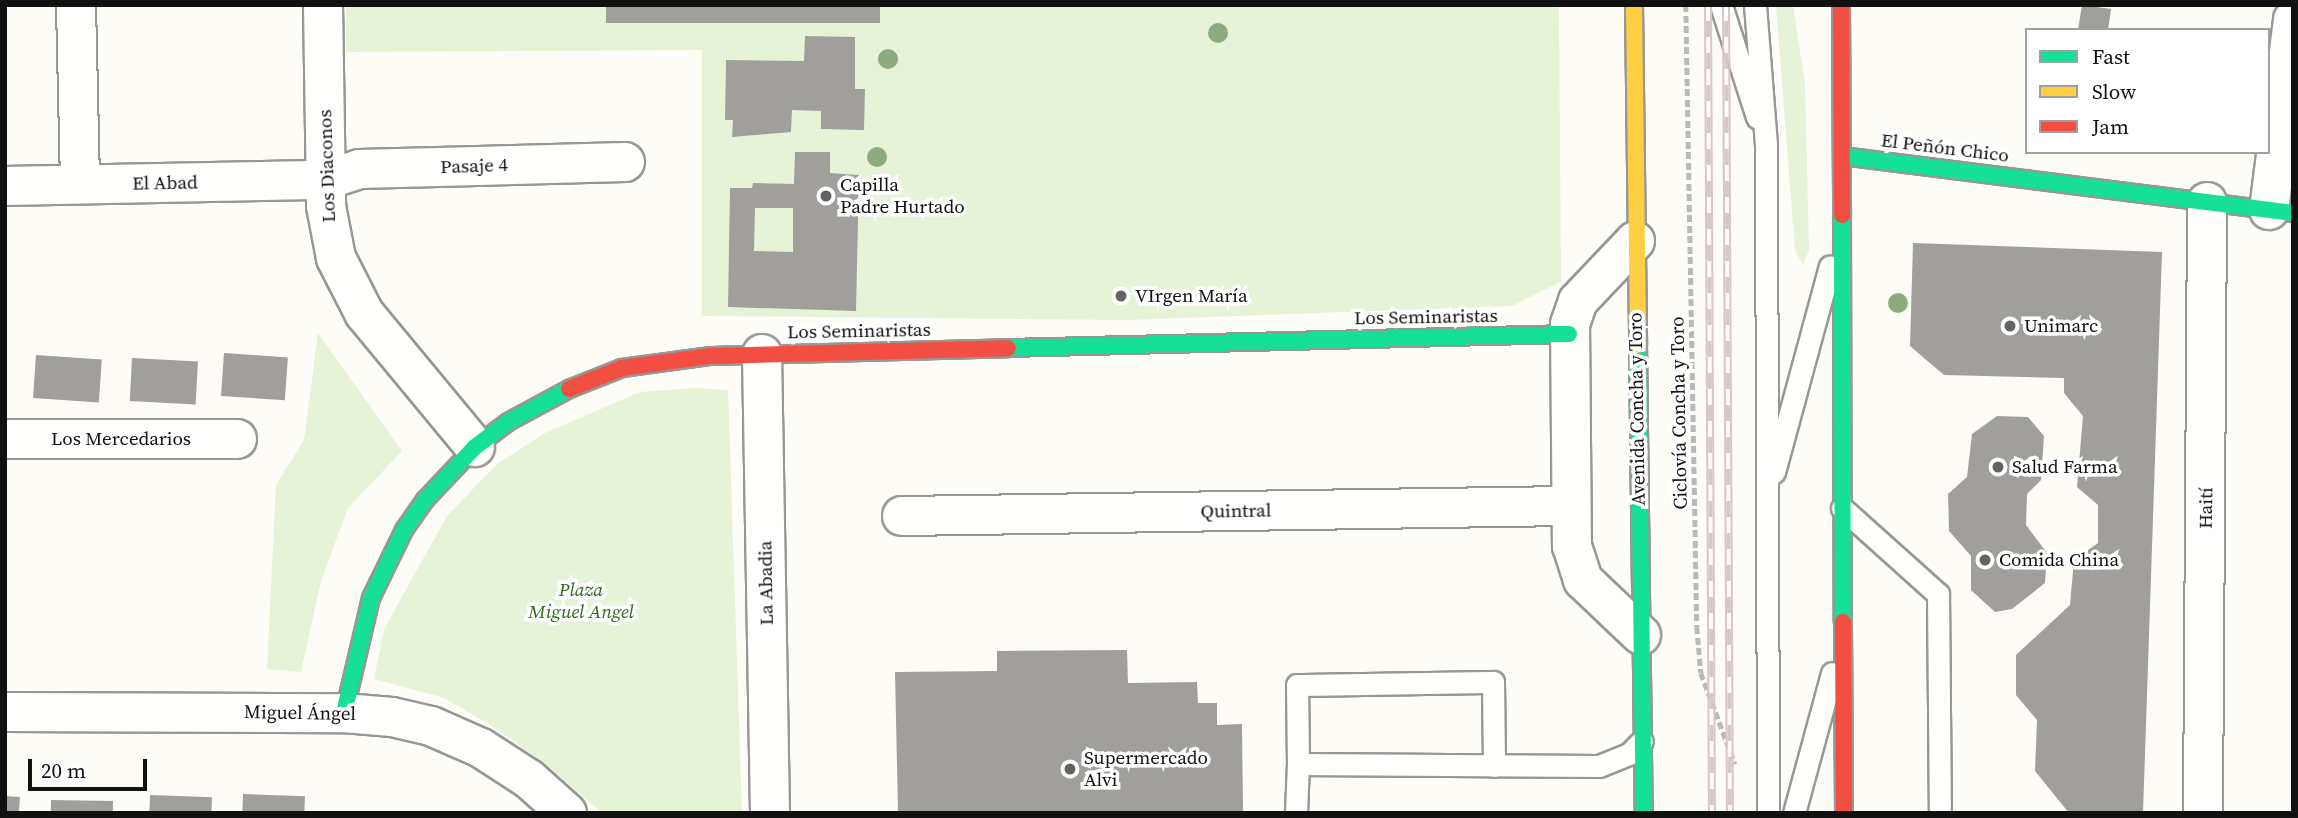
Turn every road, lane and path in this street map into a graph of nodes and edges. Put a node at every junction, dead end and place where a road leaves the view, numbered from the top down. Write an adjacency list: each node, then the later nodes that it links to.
1 (76, 5): 13 (street)
2 (323, 5): 12 (street, Los Diaconos)
3 (1633, 5): 18 (street, Avenida Concha y Toro)
4 (1686, 5): 35 (path, Ciclovía Concha y Toro)
5 (1721, 5): 9 (lane)
6 (1755, 5): 9 (lane)
7 (1841, 5): 10 (street)
8 (2293, 20): 16 (street)
9 (1766, 145): 24 (lane)
10 (1842, 156): 15 (street, El Peñón Chico); 17 (street)
11 (625, 162): 12 (street, Pasaje 4)
12 (326, 180): 13 (street, El Abad); 23 (street, Los Diaconos)
13 (80, 184): 14 (street, El Abad)
14 (5, 186)
15 (2207, 202): 16 (street, El Peñón Chico); 44 (street, Haití)
16 (2281, 211)
17 (1843, 222): 24 (lane); 26 (street)
18 (1635, 241): 19 (street); 28 (street, Avenida Concha y Toro)
19 (1569, 334): 20 (street, Los Seminaristas); 25 (street)
20 (762, 354): 23 (street, Los Seminaristas); 37 (street, La Abadia)
21 (5, 439): 22 (street, Los Mercedarios)
22 (237, 439)
23 (475, 447): 31 (street, Los Seminaristas)
24 (1766, 501): 40 (lane)
25 (1571, 506): 27 (street, Quintral); 28 (street)
26 (1841, 507): 29 (street); 43 (lane)
27 (902, 516)
28 (1641, 635): 32 (street, Avenida Concha y Toro)
29 (1842, 636): 41 (lane); 42 (street)
30 (5, 712): 31 (street, Miguel Ángel)
31 (344, 713): 36 (street, Miguel Ángel)
32 (1642, 741): 34 (lane); 39 (street, Avenida Concha y Toro)
33 (1298, 764): 34 (lane); 34 (lane); 38 (lane)
34 (1494, 766)
35 (1737, 768)
36 (567, 813)
37 (770, 813)
38 (1297, 813)
39 (1644, 813)
40 (1768, 813)
41 (1794, 813)
42 (1844, 813)
43 (1940, 813)
44 (2203, 813)

